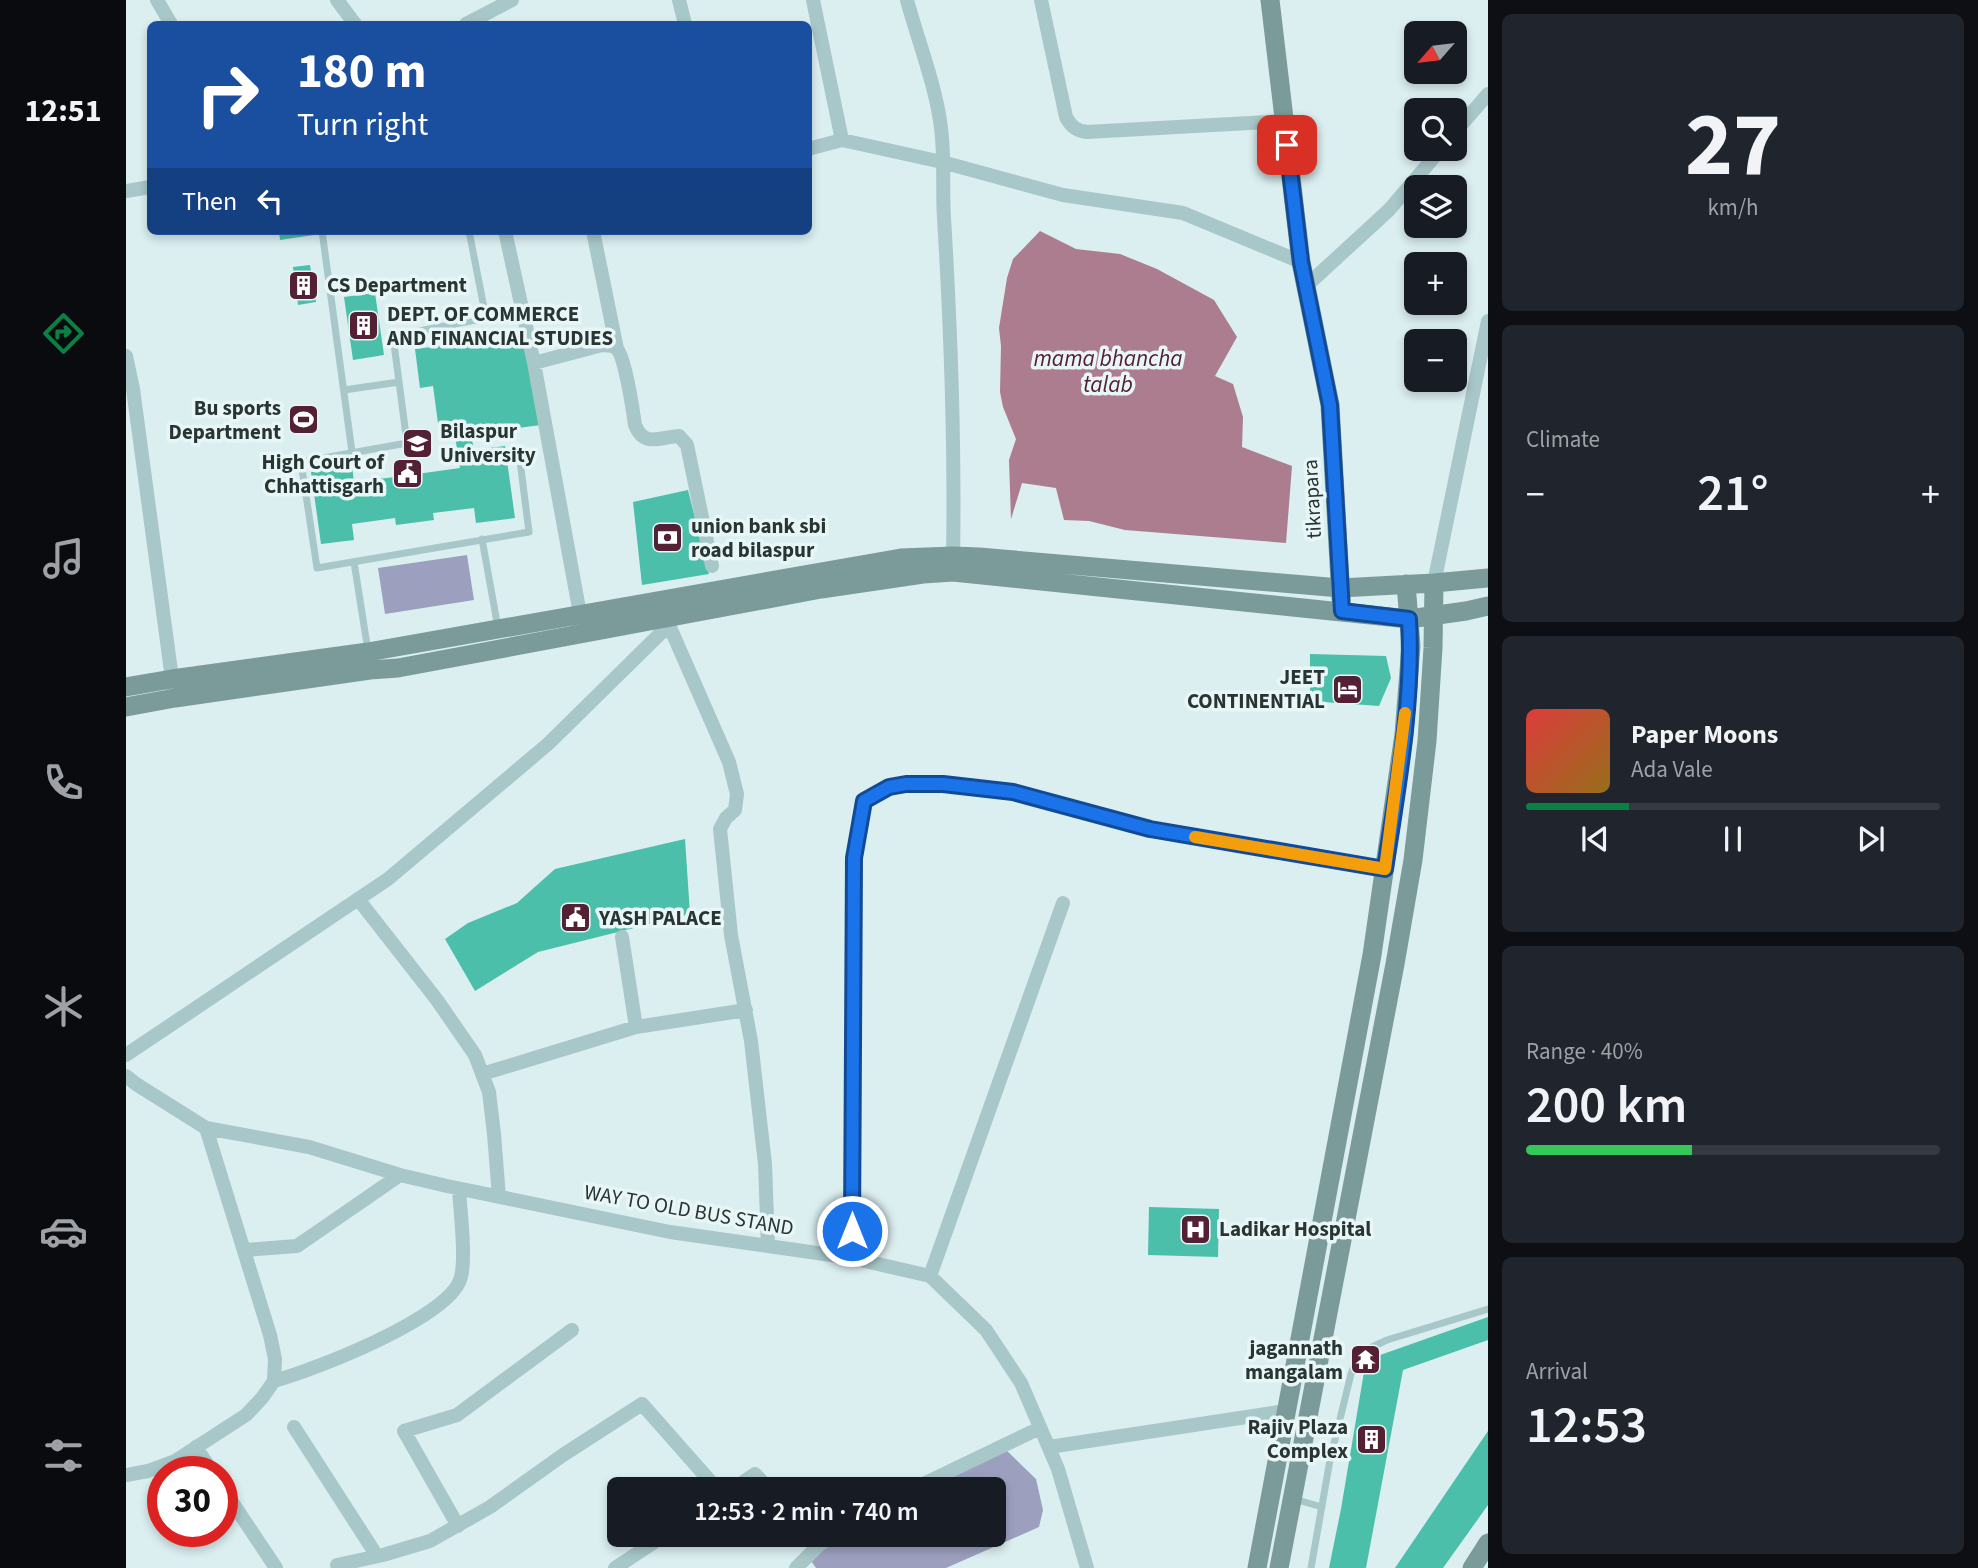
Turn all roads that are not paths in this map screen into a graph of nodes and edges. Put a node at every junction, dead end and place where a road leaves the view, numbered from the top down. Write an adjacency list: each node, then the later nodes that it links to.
1 (156, 0): 9 (street)
2 (337, 0): 10 (street)
3 (512, 0): 11 (street)
4 (679, 0): 12 (street)
5 (813, 0): 16 (street)
6 (907, 0): 19 (street)
7 (1041, 0): 15 (street)
8 (1270, 0): 15 (street, tikrapara)
9 (169, 21)
10 (353, 21)
11 (472, 21)
12 (684, 21)
13 (1488, 94): 14 (street)
14 (1467, 118)
15 (1284, 121): 26 (street, tikrapara)
16 (842, 140): 17 (street); 19 (street)
17 (812, 148)
18 (1431, 161): 27 (street)
19 (942, 162): 26 (street); 38 (street)
20 (147, 188): 21 (street)
21 (126, 191)
22 (323, 235): 33 (lane)
23 (469, 235): 32 (lane)
24 (506, 235): 31 (street)
25 (594, 235): 29 (street)
26 (1301, 262): 27 (street, tikrapara)
27 (1305, 287): 43 (street, tikrapara)
28 (1488, 321): 41 (street)
29 (617, 349): 31 (street); 39 (street)
30 (126, 356): 53 (street)
31 (534, 363): 46 (street)
32 (399, 382): 33 (lane); 34 (lane)
33 (344, 390): 34 (lane)
34 (352, 453): 37 (lane)
35 (520, 461): 36 (lane)
36 (482, 540): 37 (lane); 50 (lane)
37 (354, 562): 51 (lane)
38 (953, 564): 43 (street); 45 (street); 46 (street); 49 (street)
39 (712, 566)
40 (1488, 578): 41 (street)
41 (1434, 583): 42 (street); 47 (street)
42 (1406, 584): 43 (street); 48 (street)
43 (1340, 589): 45 (street, tikrapara)
44 (1488, 606): 47 (street)
45 (1342, 611): 48 (street)
46 (580, 614): 50 (street)
47 (1434, 615): 48 (street); 84 (street)
48 (1409, 619): 55 (street)
49 (672, 621): 51 (street); 56 (street); 59 (street)
50 (499, 630): 51 (street)
51 (369, 661): 53 (street)
52 (126, 688): 53 (street)
53 (173, 689): 54 (street)
54 (126, 707)
55 (1385, 869): 70 (street); 75 (street)
56 (359, 899): 61 (street); 62 (street)
57 (1063, 903): 71 (street)
58 (622, 937): 60 (street)
59 (746, 1010): 60 (street); 68 (street)
60 (636, 1027): 62 (street)
61 (126, 1055)
62 (482, 1074): 67 (street)
63 (126, 1076): 64 (street, WAY TO OLD BUS STAND)
64 (205, 1128): 65 (street, WAY TO OLD BUS STAND); 69 (street)
65 (400, 1175): 66 (street, WAY TO OLD BUS STAND); 69 (street)
66 (459, 1189): 67 (street, WAY TO OLD BUS STAND); 74 (street)
67 (499, 1197): 68 (street, WAY TO OLD BUS STAND)
68 (768, 1246): 70 (street, WAY TO OLD BUS STAND)
69 (245, 1250): 74 (street)
70 (852, 1258): 71 (street, WAY TO OLD BUS STAND)
71 (930, 1276): 77 (street)
72 (1488, 1309): 85 (lane)
73 (572, 1330): 87 (street)
74 (274, 1381): 78 (street)
75 (1286, 1411): 79 (street); 97 (street)
76 (294, 1427): 91 (street)
77 (1040, 1428): 79 (street); 83 (street)
78 (196, 1447): 80 (street); 81 (street)
79 (1049, 1447): 96 (street)
80 (202, 1456)
81 (126, 1475)
82 (706, 1477): 87 (street)
83 (938, 1477)
84 (1293, 1499): 85 (lane); 98 (street)
85 (1322, 1507): 99 (lane)
86 (238, 1511): 94 (street)
87 (458, 1525): 91 (street)
88 (1488, 1542): 100 (street)
89 (647, 1547): 95 (street)
90 (811, 1547): 92 (street)
91 (377, 1556): 93 (street)
92 (801, 1566)
93 (335, 1567)
94 (276, 1568)
95 (615, 1568)
96 (1087, 1568)
97 (1256, 1568)
98 (1279, 1568)
99 (1311, 1568)
100 (1472, 1568)

